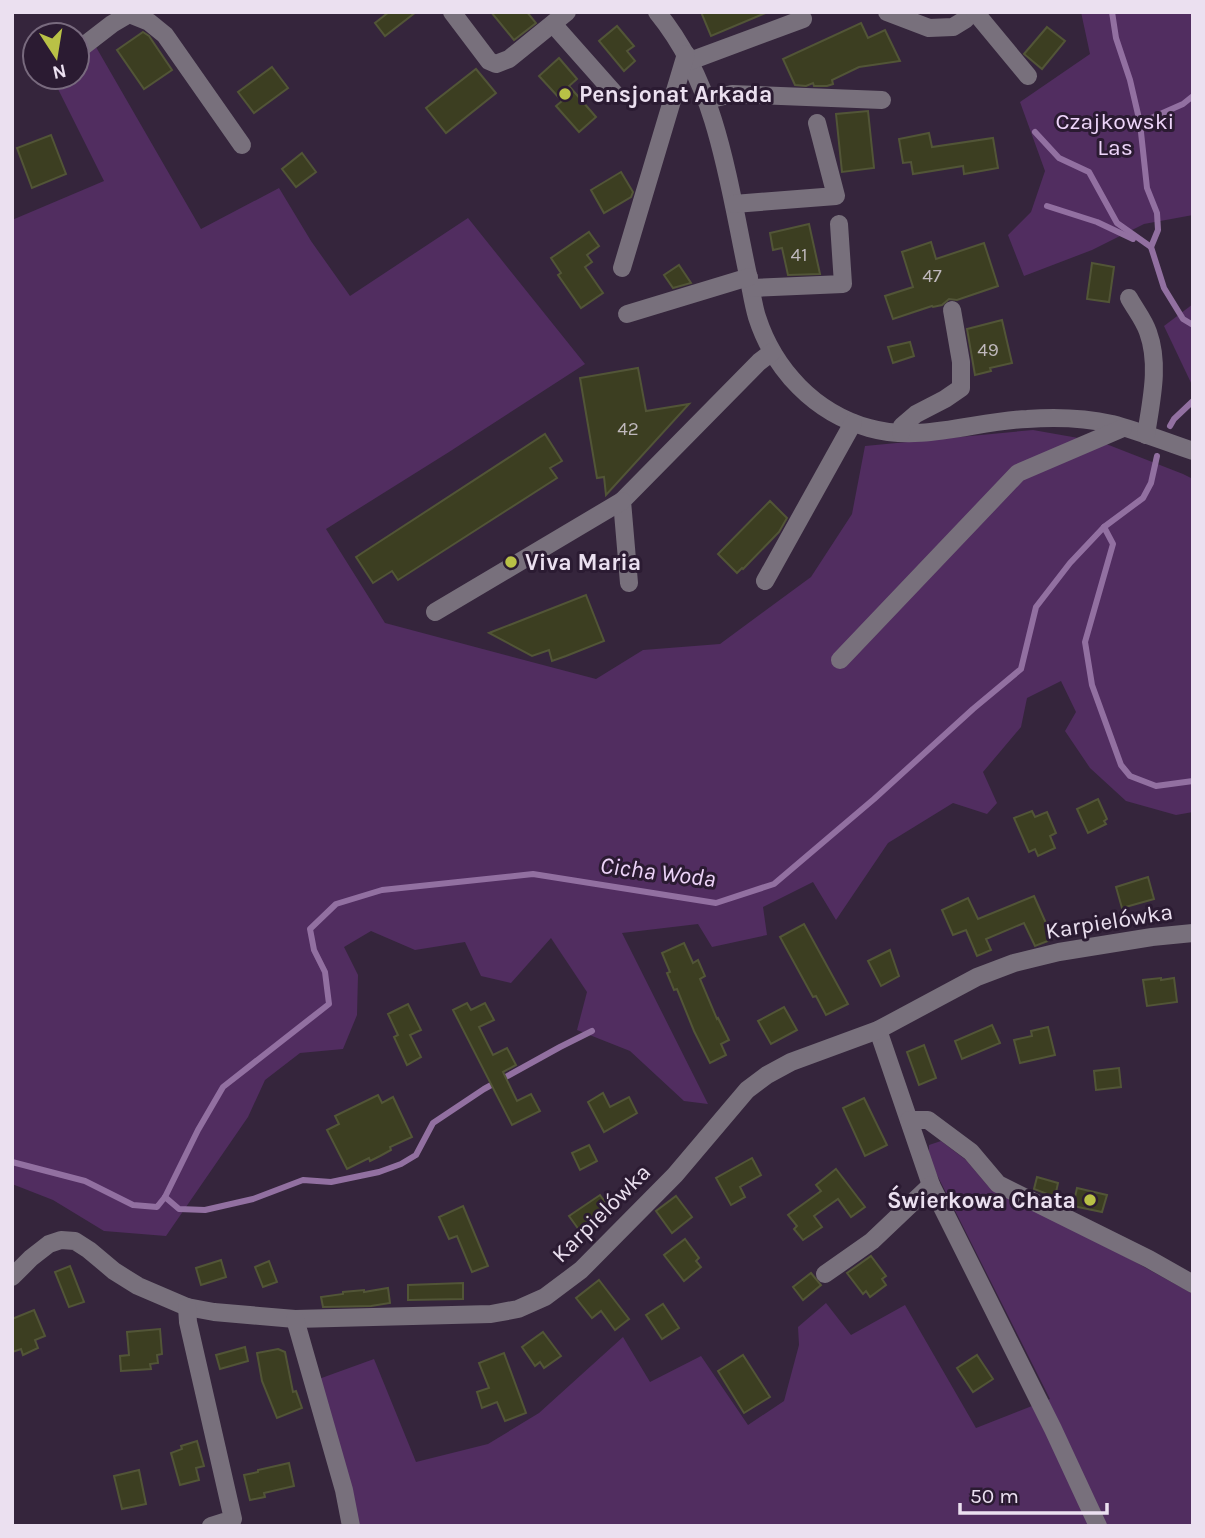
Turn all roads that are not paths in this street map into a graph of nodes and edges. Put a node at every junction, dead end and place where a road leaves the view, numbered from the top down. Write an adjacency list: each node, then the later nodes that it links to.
1 (452, 12): 9 (street)
2 (568, 12): 9 (street)
3 (657, 12): 11 (street)
4 (887, 12): 5 (street)
5 (968, 12)
6 (975, 12): 12 (street)
7 (129, 13): 10 (street); 17 (street)
8 (803, 19): 11 (street)
9 (553, 24): 13 (street)
10 (91, 40)
11 (688, 58): 14 (street); 20 (street)
12 (1028, 76)
13 (615, 94)
14 (707, 100): 15 (street); 18 (street)
15 (882, 100)
16 (817, 123): 18 (street)
17 (242, 145)
18 (734, 204): 21 (street)
19 (839, 224): 21 (street)
20 (622, 268)
21 (750, 283): 24 (street); 25 (street)
22 (1129, 299): 29 (street)
23 (952, 310): 28 (street)
24 (627, 314)
25 (772, 352): 26 (street); 31 (street)
26 (853, 423): 28 (street); 32 (street)
27 (1123, 428): 28 (street); 29 (street); 35 (street)
28 (901, 433)
29 (1146, 435): 30 (street)
30 (1193, 451)
31 (622, 501): 33 (street); 34 (street)
32 (765, 581)
33 (629, 583)
34 (435, 612)
35 (840, 660)
36 (1193, 933): 37 (street, Karpielówka)
37 (878, 1030): 38 (street); 44 (street, Karpielówka)
38 (909, 1120): 39 (street); 42 (street)
39 (932, 1185): 40 (street); 47 (street)
40 (825, 1274)
41 (12, 1277): 43 (street, Karpielówka)
42 (1193, 1284)
43 (187, 1307): 44 (street, Karpielówka); 45 (street)
44 (295, 1319): 46 (street)
45 (211, 1526)
46 (351, 1526)
47 (1098, 1526)

